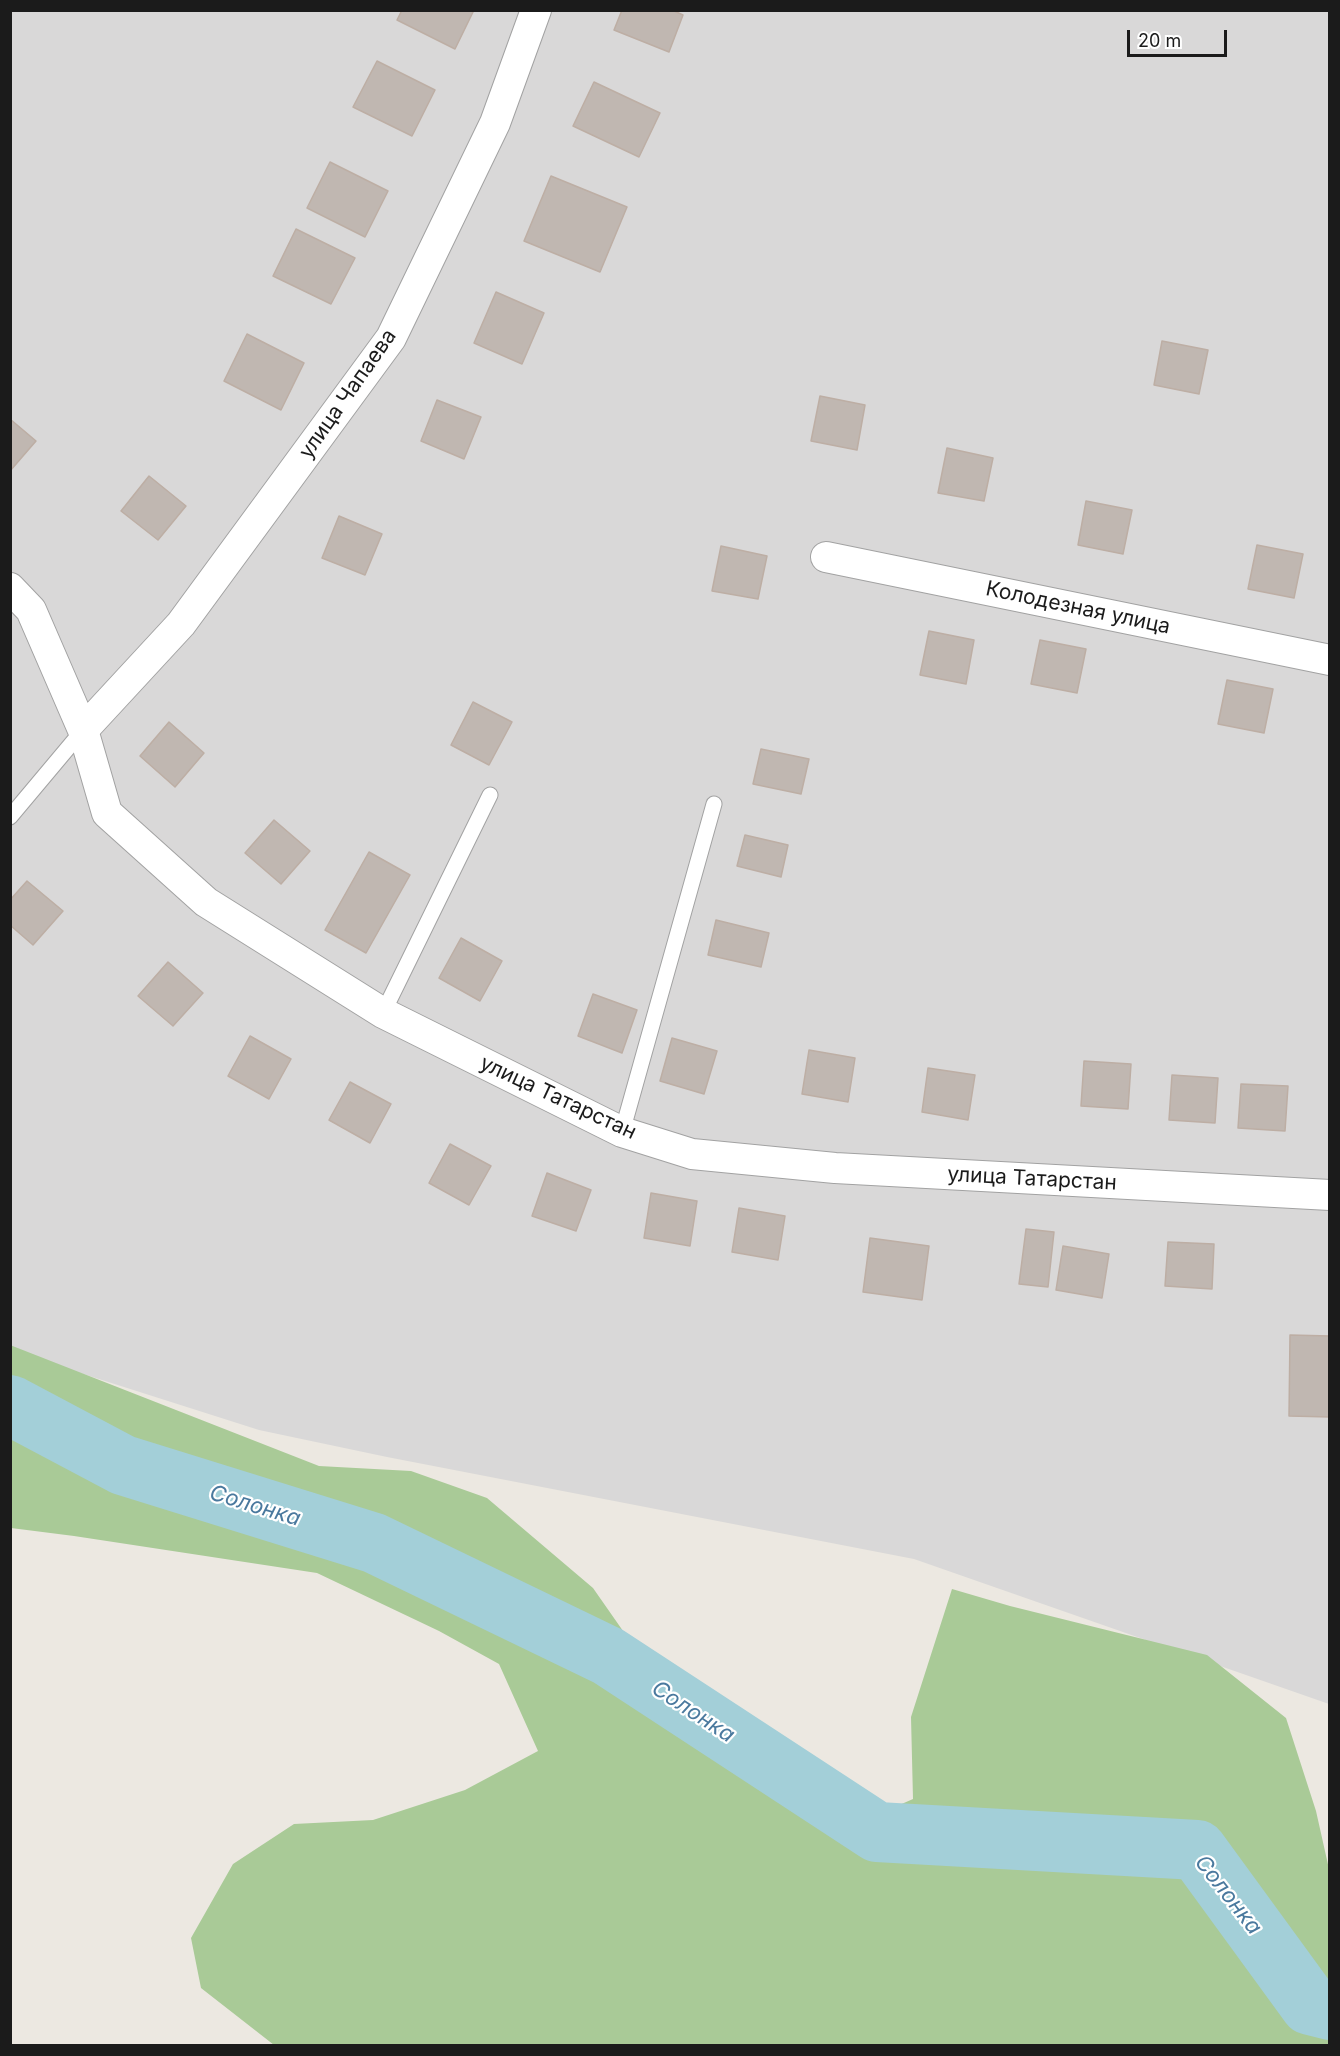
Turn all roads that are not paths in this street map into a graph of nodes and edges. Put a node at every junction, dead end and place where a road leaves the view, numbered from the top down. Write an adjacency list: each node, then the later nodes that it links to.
1 (536, 10): 5 (street, улица Чапаева)
2 (826, 557): 4 (street, Колодезная улица)
3 (10, 588): 5 (street, улица Татарстан)
4 (1329, 660)
5 (83, 730): 8 (lane); 9 (street, улица Татарстан)
6 (490, 795): 9 (lane)
7 (714, 804): 10 (lane)
8 (10, 817)
9 (383, 1013): 10 (street, улица Татарстан)
10 (622, 1132): 11 (street, улица Татарстан)
11 (1329, 1195)

